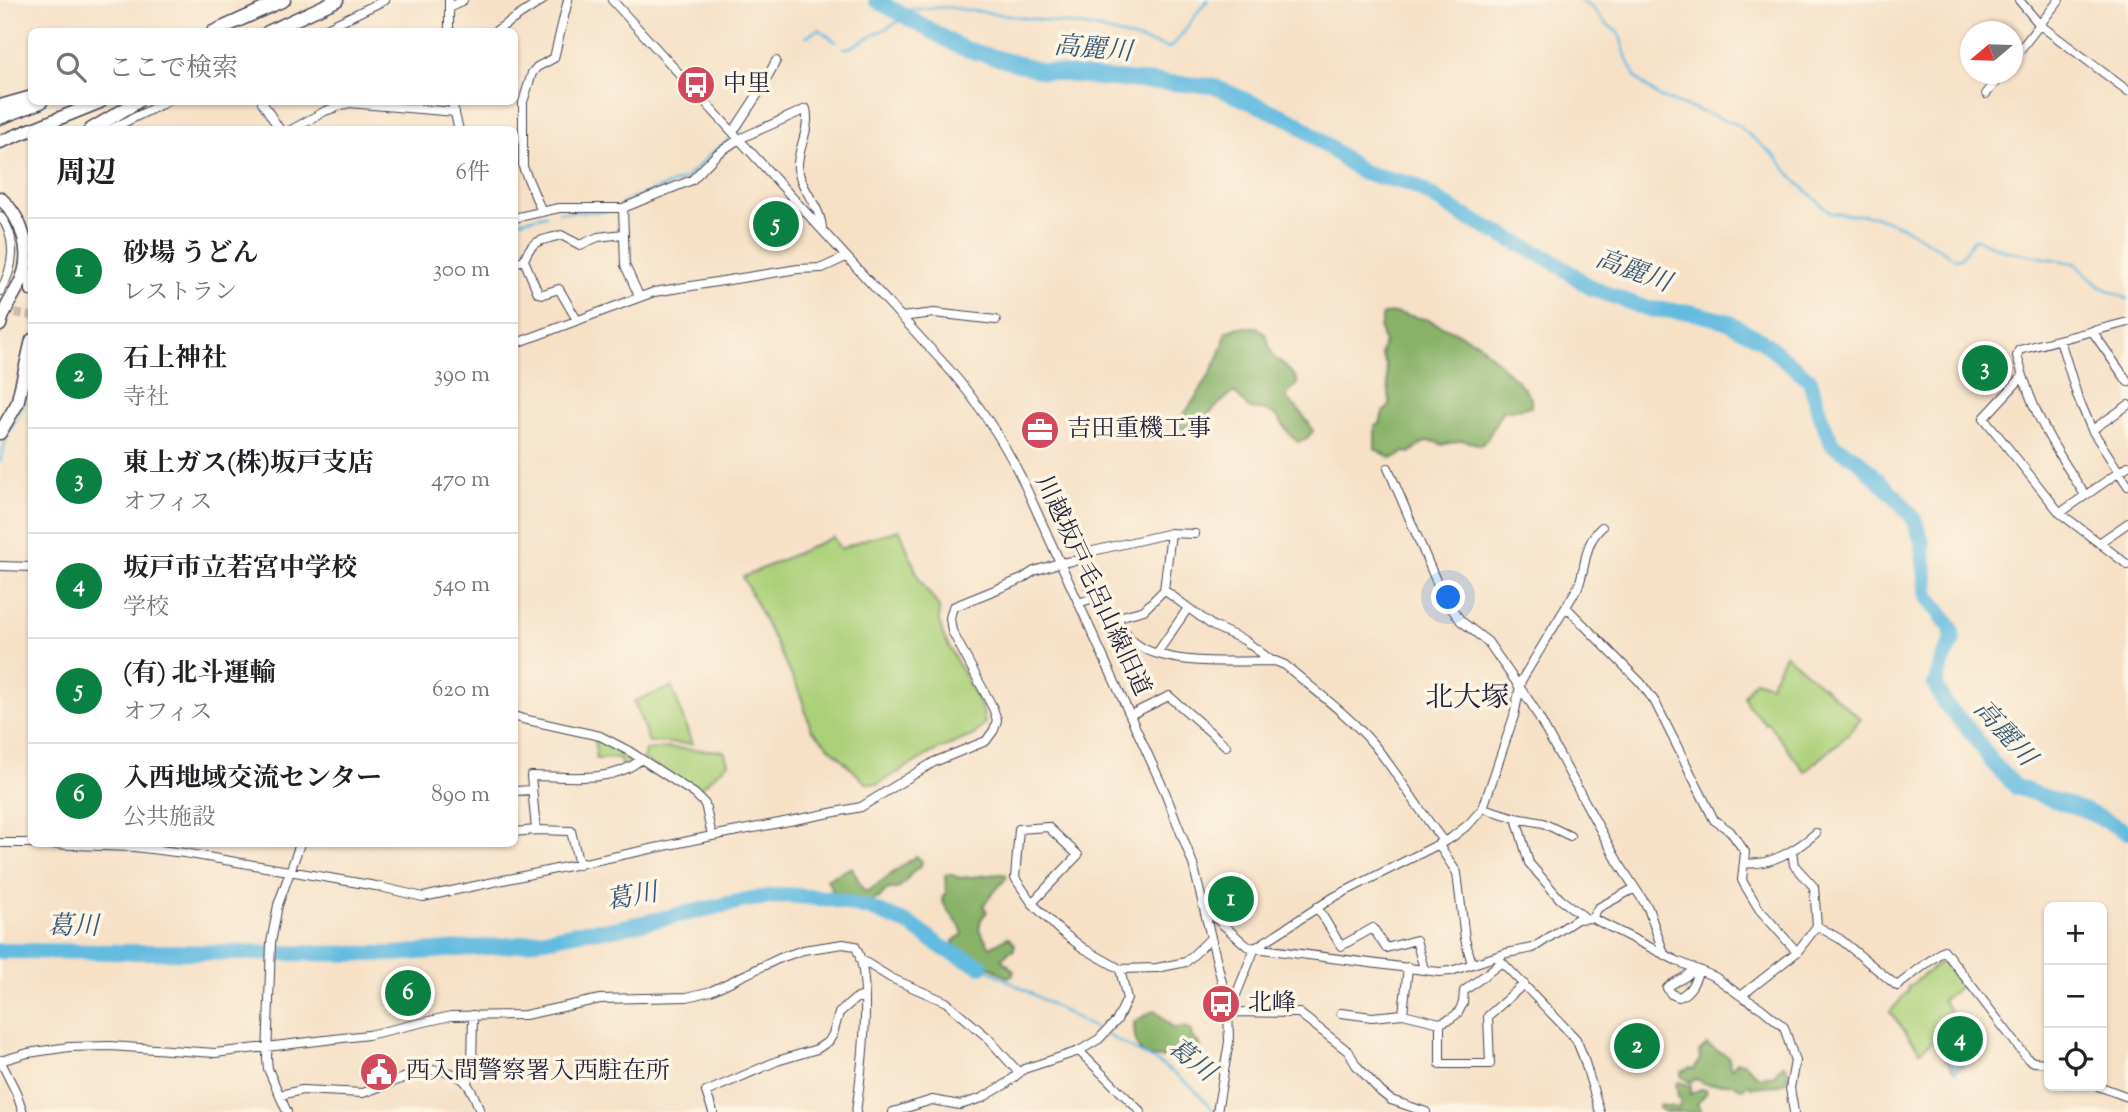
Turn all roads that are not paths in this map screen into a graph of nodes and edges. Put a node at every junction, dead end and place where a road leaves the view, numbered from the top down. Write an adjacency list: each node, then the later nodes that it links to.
1 (284, 0): 13 (highway)
2 (337, 0): 11 (highway)
3 (385, 0): 16 (street)
4 (463, 0): 10 (street)
5 (543, 0): 18 (street)
6 (568, 0): 47 (street)
7 (612, 0): 43 (street, 川越坂戸毛呂山線旧道)
8 (2019, 0): 12 (street)
9 (2059, 0): 12 (street)
10 (449, 4): 17 (street)
11 (308, 14): 14 (highway); 15 (highway)
12 (2040, 25): 19 (street); 22 (street)
13 (222, 28)
14 (277, 28)
15 (287, 28)
16 (326, 28)
17 (449, 28)
18 (500, 28)
19 (2023, 46)
20 (776, 61): 43 (street)
21 (1994, 84): 23 (street)
22 (2128, 91)
23 (1986, 94)
24 (28, 98): 33 (highway)
25 (33, 105): 35 (highway)
26 (92, 105): 36 (highway)
27 (132, 105): 37 (highway)
28 (160, 105): 38 (street)
29 (264, 105): 39 (street)
30 (343, 105): 40 (street)
31 (373, 105): 34 (street)
32 (453, 105): 34 (street)
33 (0, 106)
34 (455, 112): 41 (street)
35 (0, 118)
36 (40, 126)
37 (97, 126)
38 (117, 126)
39 (277, 126)
40 (298, 126)
41 (458, 126)
42 (28, 131): 44 (highway)
43 (736, 135): 46 (street); 50 (street, 川越坂戸毛呂山線旧道); 50 (street)
44 (0, 142)
45 (0, 198): 61 (highway)
46 (619, 208): 47 (street); 51 (street)
47 (542, 212): 49 (street)
48 (0, 216): 55 (street)
49 (518, 217)
50 (822, 231): 52 (street, 川越坂戸毛呂山線旧道)
51 (623, 234): 53 (street); 56 (street)
52 (846, 257): 56 (street); 57 (street, 川越坂戸毛呂山線旧道)
53 (524, 260): 54 (street); 58 (street)
54 (518, 262)
55 (0, 291)
56 (639, 296): 58 (street)
57 (901, 317): 59 (street); 82 (street, 川越坂戸毛呂山線旧道)
58 (577, 320): 64 (street)
59 (996, 320)
60 (2128, 322): 62 (street)
61 (0, 325)
62 (2092, 331): 63 (street); 67 (street)
63 (2060, 340): 66 (street); 69 (street)
64 (518, 342)
65 (28, 357): 70 (highway)
66 (2023, 376): 75 (street); 76 (street)
67 (2128, 382)
68 (2128, 405): 69 (street)
69 (2092, 430): 73 (street)
70 (0, 433)
71 (2128, 466): 73 (street)
72 (1388, 468): 95 (street)
73 (2119, 472): 74 (street); 75 (street)
74 (2128, 486)
75 (2085, 495): 76 (street)
76 (2060, 513): 81 (street)
77 (2128, 523): 81 (street)
78 (1602, 527): 90 (street)
79 (1171, 533): 80 (street); 83 (street); 87 (street)
80 (1195, 534)
81 (2099, 543): 84 (street)
82 (1059, 562): 83 (street); 89 (street, 川越坂戸毛呂山線旧道); 107 (street)
83 (1086, 564): 88 (street)
84 (2128, 565)
85 (0, 566): 86 (street)
86 (28, 567)
87 (1164, 590): 91 (street); 92 (street)
88 (1094, 598): 89 (street); 92 (street)
89 (1078, 603): 96 (street, 川越坂戸毛呂山線旧道)
90 (1566, 607): 95 (street); 117 (street)
91 (1188, 608): 93 (street); 94 (street)
92 (1115, 618): 93 (street)
93 (1157, 653): 94 (street)
94 (1272, 661): 111 (street)
95 (1519, 686): 102 (street); 120 (street)
96 (1130, 715): 98 (street); 123 (street, 川越坂戸毛呂山線旧道)
97 (518, 717): 99 (street)
98 (1226, 746)
99 (640, 760): 100 (street); 107 (street)
100 (531, 790): 101 (street); 104 (street)
101 (518, 791)
102 (1483, 808): 103 (street); 111 (street)
103 (1516, 818): 108 (street); 124 (street)
104 (536, 830): 105 (street); 118 (street)
105 (518, 832)
106 (1816, 833): 115 (street)
107 (712, 836): 118 (street)
108 (1570, 836)
109 (0, 843): 110 (street)
110 (28, 843)
111 (1441, 843): 122 (street); 132 (street)
112 (134, 847): 116 (street)
113 (183, 847): 116 (street)
114 (298, 847): 119 (street)
115 (1792, 851): 117 (street); 125 (street)
116 (184, 853): 119 (street)
117 (1745, 863): 128 (street)
118 (579, 865): 119 (street)
119 (288, 871): 144 (street)
120 (1635, 888): 124 (street); 129 (street)
121 (1032, 903): 121 (street); 134 (street)
122 (1317, 907): 127 (street); 135 (street)
123 (1204, 908): 126 (street, 川越坂戸毛呂山線旧道); 127 (street)
124 (1588, 917): 129 (street); 131 (street)
125 (1817, 926): 128 (street); 146 (street)
126 (1211, 938): 134 (street); 139 (street, 川越坂戸毛呂山線旧道)
127 (1255, 948): 133 (street); 139 (street)
128 (1797, 952): 138 (street)
129 (1664, 954): 138 (street)
130 (860, 959): 137 (street); 142 (street); 147 (street)
131 (1499, 959): 132 (street); 136 (street); 143 (street)
132 (1472, 964): 135 (street)
133 (1408, 967): 135 (street); 141 (street)
134 (1120, 968): 145 (street)
135 (1424, 969)
136 (1524, 984): 143 (street); 162 (street)
137 (864, 996): 156 (street); 157 (street)
138 (1741, 996): 163 (street)
139 (1228, 1009): 160 (street, 川越坂戸毛呂山線旧道); 161 (street)
140 (1341, 1013): 141 (street)
141 (1403, 1014): 143 (street)
142 (473, 1015): 144 (street); 148 (street)
143 (1440, 1023)
144 (266, 1047): 150 (street); 153 (street)
145 (1079, 1051): 147 (street); 159 (street)
146 (2044, 1063)
147 (1019, 1073): 152 (street)
148 (467, 1082): 150 (street); 155 (street)
149 (2107, 1089): 151 (street)
150 (280, 1095): 154 (street)
151 (2128, 1097)
152 (952, 1108): 158 (street)
153 (23, 1112)
154 (287, 1112)
155 (480, 1112)
156 (713, 1112)
157 (856, 1112)
158 (892, 1112)
159 (1141, 1112)
160 (1217, 1112)
161 (1426, 1112)
162 (1600, 1112)
163 (1794, 1112)

